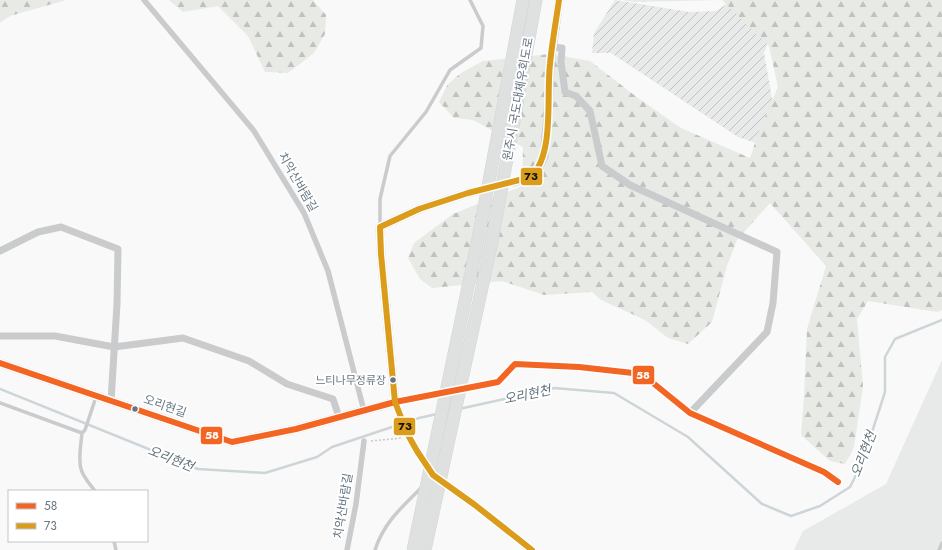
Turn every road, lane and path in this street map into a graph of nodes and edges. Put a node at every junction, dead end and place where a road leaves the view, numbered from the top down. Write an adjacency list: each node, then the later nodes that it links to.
1 (144, 0): 18 (street, 치악산바람길)
2 (470, 0): 9 (lane)
3 (523, 0): 30 (highway, 원주시 국도대체우회도로, bridge)
4 (536, 0): 31 (highway, 원주시 국도대체우회도로, bridge)
5 (559, 0): 6 (street)
6 (552, 47): 7 (street); 19 (street)
7 (514, 182)
8 (468, 193): 9 (street)
9 (380, 227): 16 (street)
10 (0, 251): 12 (street)
11 (0, 336): 12 (street)
12 (114, 347): 15 (street); 20 (street)
13 (0, 362): 14 (street, 오리현길)
14 (95, 400): 15 (street, 오리현길); 21 (lane)
15 (111, 401): 20 (street, 오리현길)
16 (395, 402): 18 (street, 오리현길); 19 (street); 22 (street)
17 (0, 403): 21 (lane)
18 (364, 411): 20 (street, 오리현길)
19 (690, 413): 25 (street)
20 (339, 418)
21 (83, 432): 26 (lane)
22 (409, 436): 23 (path); 24 (street)
23 (364, 441): 28 (street, 치악산바람길)
24 (433, 475): 29 (lane); 32 (street)
25 (838, 482)
26 (94, 490)
27 (942, 543): 33 (lane)
28 (347, 550)
29 (375, 550)
30 (413, 550)
31 (425, 550)
32 (532, 550)
33 (939, 550)

